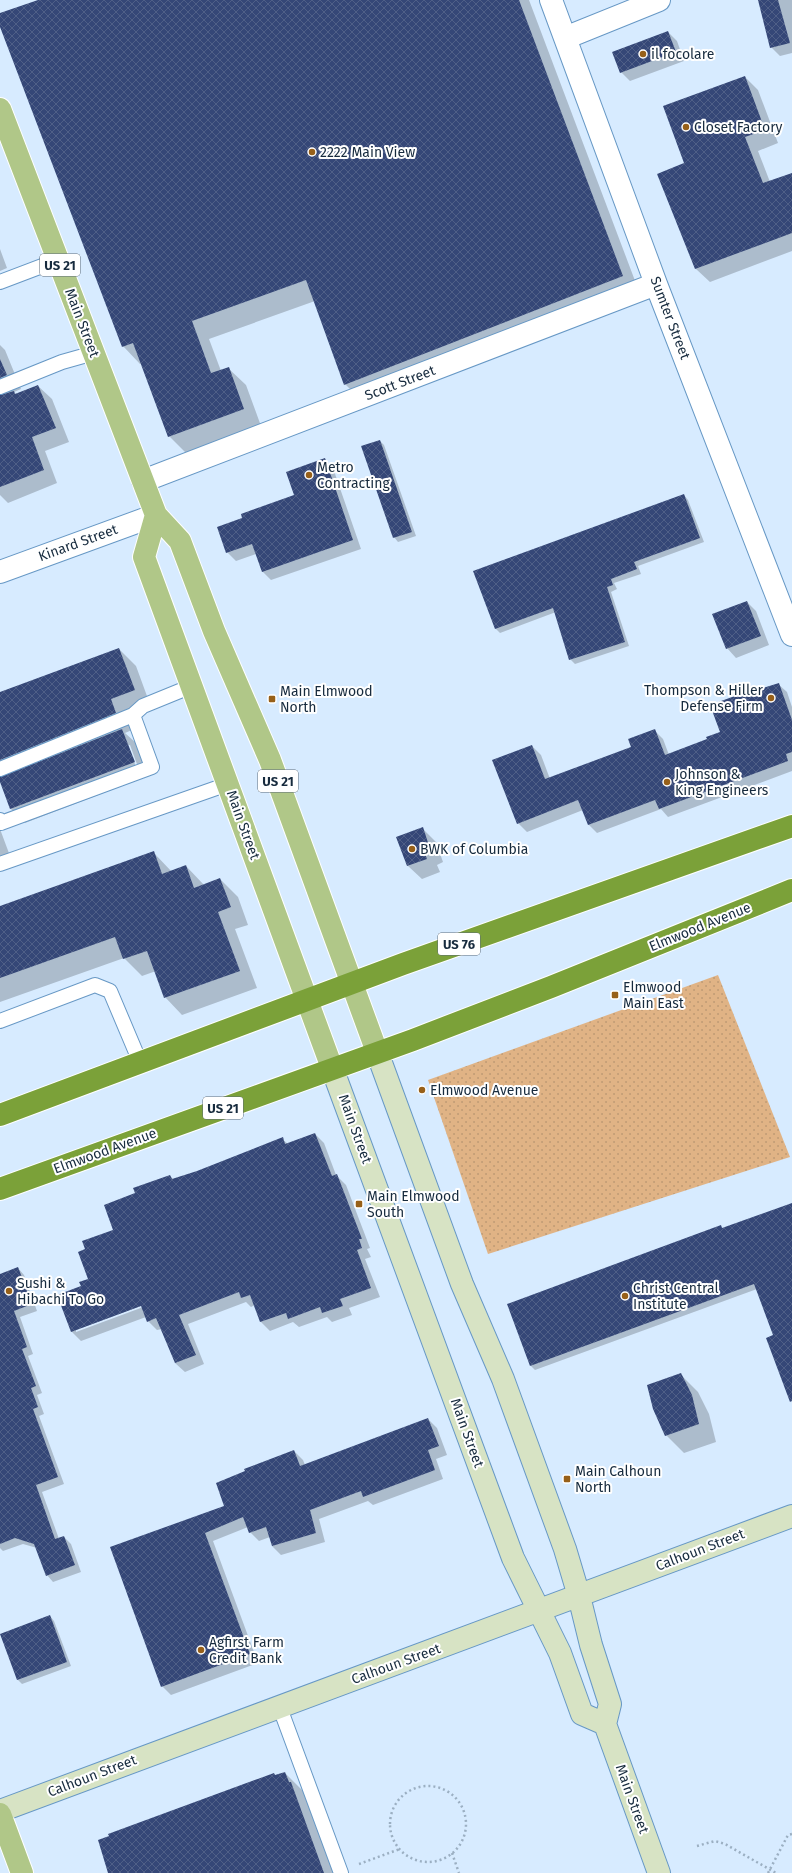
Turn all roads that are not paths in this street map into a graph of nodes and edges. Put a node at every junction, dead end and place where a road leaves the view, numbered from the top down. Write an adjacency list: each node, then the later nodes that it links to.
1 (551, 0): 3 (street, Sumter Street)
2 (658, 0): 3 (street)
3 (565, 38): 7 (street, Sumter Street)
4 (2, 120): 5 (main road, Main Street / US 21)
5 (58, 260): 6 (lane); 8 (main road, Main Street / US 21)
6 (0, 282)
7 (656, 284): 10 (street, Scott Street); 13 (street, Sumter Street)
8 (94, 353): 9 (lane); 10 (main road, Main Street / US 21)
9 (0, 387)
10 (143, 481): 11 (main road, Main Street / US 21)
11 (156, 515): 12 (street, Kinard Street); 14 (main road, Main Street); 22 (main road, Main Street / US 21)
12 (0, 572)
13 (792, 635)
14 (192, 686): 15 (lane); 17 (main road, Main Street)
15 (133, 715): 16 (lane); 18 (lane)
16 (0, 769)
17 (228, 784): 20 (lane); 23 (main road, Main Street)
18 (0, 820)
19 (792, 826): 22 (highway, US 76)
20 (0, 864)
21 (792, 890): 25 (highway, Elmwood Avenue)
22 (353, 982): 23 (highway, US 76); 25 (main road, Main Street / US 21)
23 (307, 1000): 26 (highway); 27 (main road, Main Street)
24 (0, 1021): 26 (lane)
25 (377, 1052): 27 (highway, Elmwood Avenue / US 21); 31 (main road, Main Street)
26 (140, 1062): 28 (highway)
27 (332, 1068): 29 (highway, Elmwood Avenue / US 21); 32 (main road, Main Street)
28 (0, 1114)
29 (0, 1189)
30 (792, 1516): 31 (main road, Calhoun Street)
31 (579, 1596): 32 (main road, Calhoun Street); 34 (main road, Main Street)
32 (539, 1611): 33 (main road, Calhoun Street); 34 (main road, Main Street)
33 (280, 1708): 35 (main road, Calhoun Street); 37 (lane)
34 (605, 1724): 39 (main road, Main Street)
35 (0, 1811)
36 (0, 1814): 38 (main road)
37 (341, 1872)
38 (22, 1873)
39 (659, 1873)

